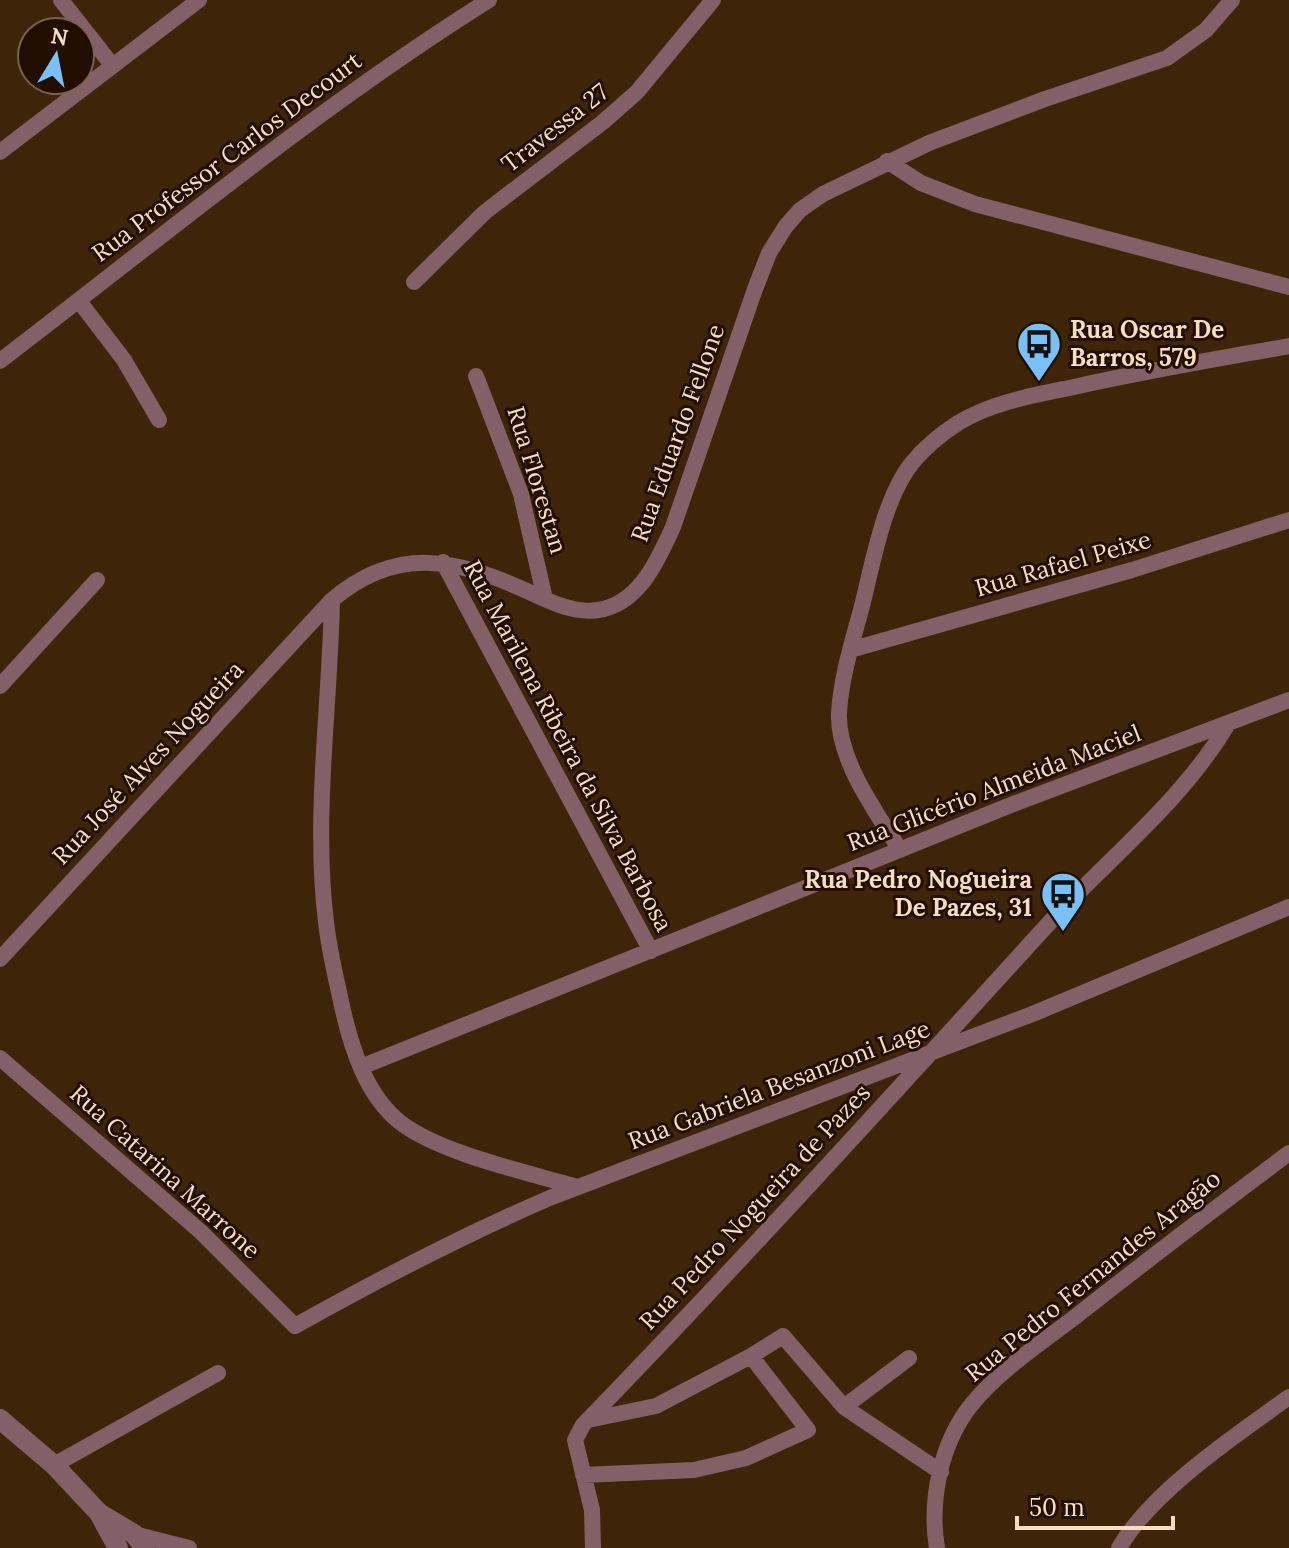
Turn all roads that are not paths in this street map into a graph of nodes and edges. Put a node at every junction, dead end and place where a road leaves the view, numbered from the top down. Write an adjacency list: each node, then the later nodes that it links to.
1 (61, 0): 6 (street)
2 (199, 0): 6 (street)
3 (489, 0): 11 (street, Rua Professor Carlos Decourt)
4 (713, 0): 9 (street, Travessa 27)
5 (1232, 0): 8 (street, Rua Eduardo Fellone)
6 (112, 65): 7 (street)
7 (0, 152)
8 (887, 161): 10 (street); 19 (street, Rua Eduardo Fellone)
9 (414, 282)
10 (1289, 287)
11 (79, 301): 13 (street, Rua Professor Carlos Decourt); 15 (street)
12 (1289, 346): 21 (street)
13 (0, 361)
14 (476, 376): 19 (street, Rua Florestan)
15 (159, 420)
16 (1289, 520): 21 (street, Rua Rafael Peixe)
17 (443, 562): 19 (street, Rua Eduardo Fellone); 20 (street, Rua Eduardo Fellone); 27 (street, Rua Marilena Ribeira da Silva Barbosa)
18 (97, 580): 22 (street)
19 (545, 599)
20 (332, 600): 28 (street, Rua José Alves Nogueira); 31 (street)
21 (850, 650): 25 (street)
22 (0, 686)
23 (1289, 700): 24 (street, Rua Glicério Almeida Maciel)
24 (1228, 724): 25 (street, Rua Glicério Almeida Maciel); 29 (street, Rua Pedro Nogueira de Pazes)
25 (900, 850): 27 (street, Rua Glicério Almeida Maciel)
26 (1289, 907): 29 (street, Rua Gabriela Besanzoni Lage)
27 (651, 951): 31 (street, Rua Glicério Almeida Maciel)
28 (0, 959)
29 (934, 1051): 33 (street, Rua Gabriela Besanzoni Lage); 41 (street, Rua Pedro Nogueira de Pazes)
30 (0, 1058): 34 (street, Rua Catarina Marrone)
31 (361, 1067): 33 (street)
32 (1289, 1153): 43 (street, Rua Pedro Fernandes Aragão)
33 (577, 1187): 34 (street, Rua Gabriela Besanzoni Lage)
34 (295, 1326)
35 (751, 1356): 39 (street); 41 (street); 44 (street)
36 (909, 1358): 39 (street)
37 (218, 1373): 42 (street)
38 (1289, 1397): 51 (street)
39 (844, 1407): 43 (street)
40 (0, 1419): 42 (street)
41 (588, 1420): 44 (street, Rua Pedro Nogueira de Pazes)
42 (54, 1465): 45 (street)
43 (941, 1472): 50 (street, Rua Pedro Fernandes Aragão)
44 (583, 1475): 49 (street)
45 (99, 1513): 46 (street); 47 (street)
46 (140, 1541): 48 (street)
47 (118, 1548)
48 (189, 1548)
49 (593, 1548)
50 (937, 1548)
51 (1119, 1548)

